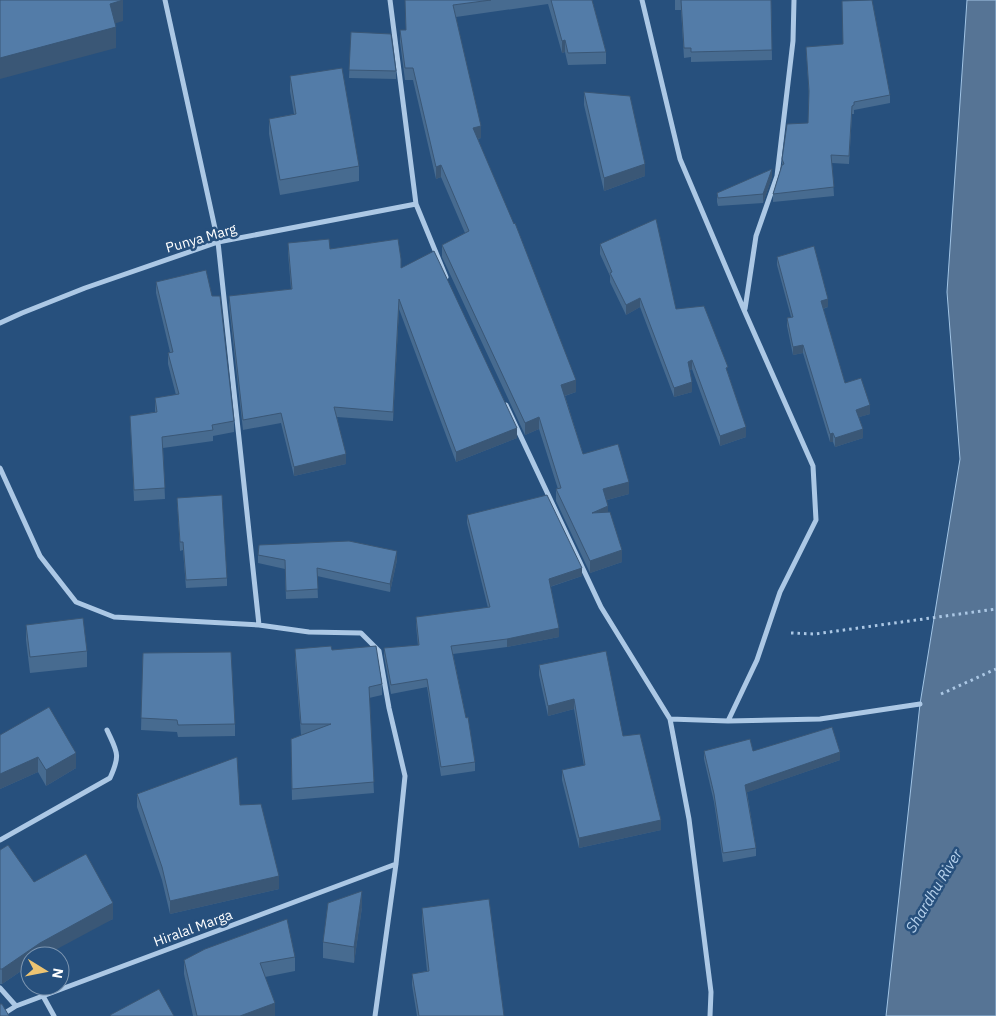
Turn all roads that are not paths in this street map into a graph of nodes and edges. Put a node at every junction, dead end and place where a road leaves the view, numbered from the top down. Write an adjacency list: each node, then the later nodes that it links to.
1 (165, 0): 6 (street)
2 (390, 0): 5 (street)
3 (642, 0): 8 (street)
4 (794, 0): 8 (street)
5 (416, 204): 6 (street, Punya Marg); 7 (street)
6 (218, 242): 9 (street, Punya Marg); 12 (street)
7 (450, 286)
8 (744, 310): 15 (street)
9 (0, 323)
10 (504, 400): 14 (street)
11 (0, 468): 12 (street)
12 (259, 625): 18 (street)
13 (920, 704): 15 (street)
14 (670, 719): 15 (street); 26 (street)
15 (728, 722)
16 (107, 730): 17 (street)
17 (0, 840)
18 (396, 864): 19 (street, Hiralal Marga); 25 (street)
19 (70, 986)
20 (0, 988): 22 (street)
21 (43, 996): 22 (street, Hiralal Marga); 24 (street)
22 (16, 1006): 23 (street, Hiralal Marga)
23 (0, 1016)
24 (54, 1016)
25 (375, 1016)
26 (710, 1016)

